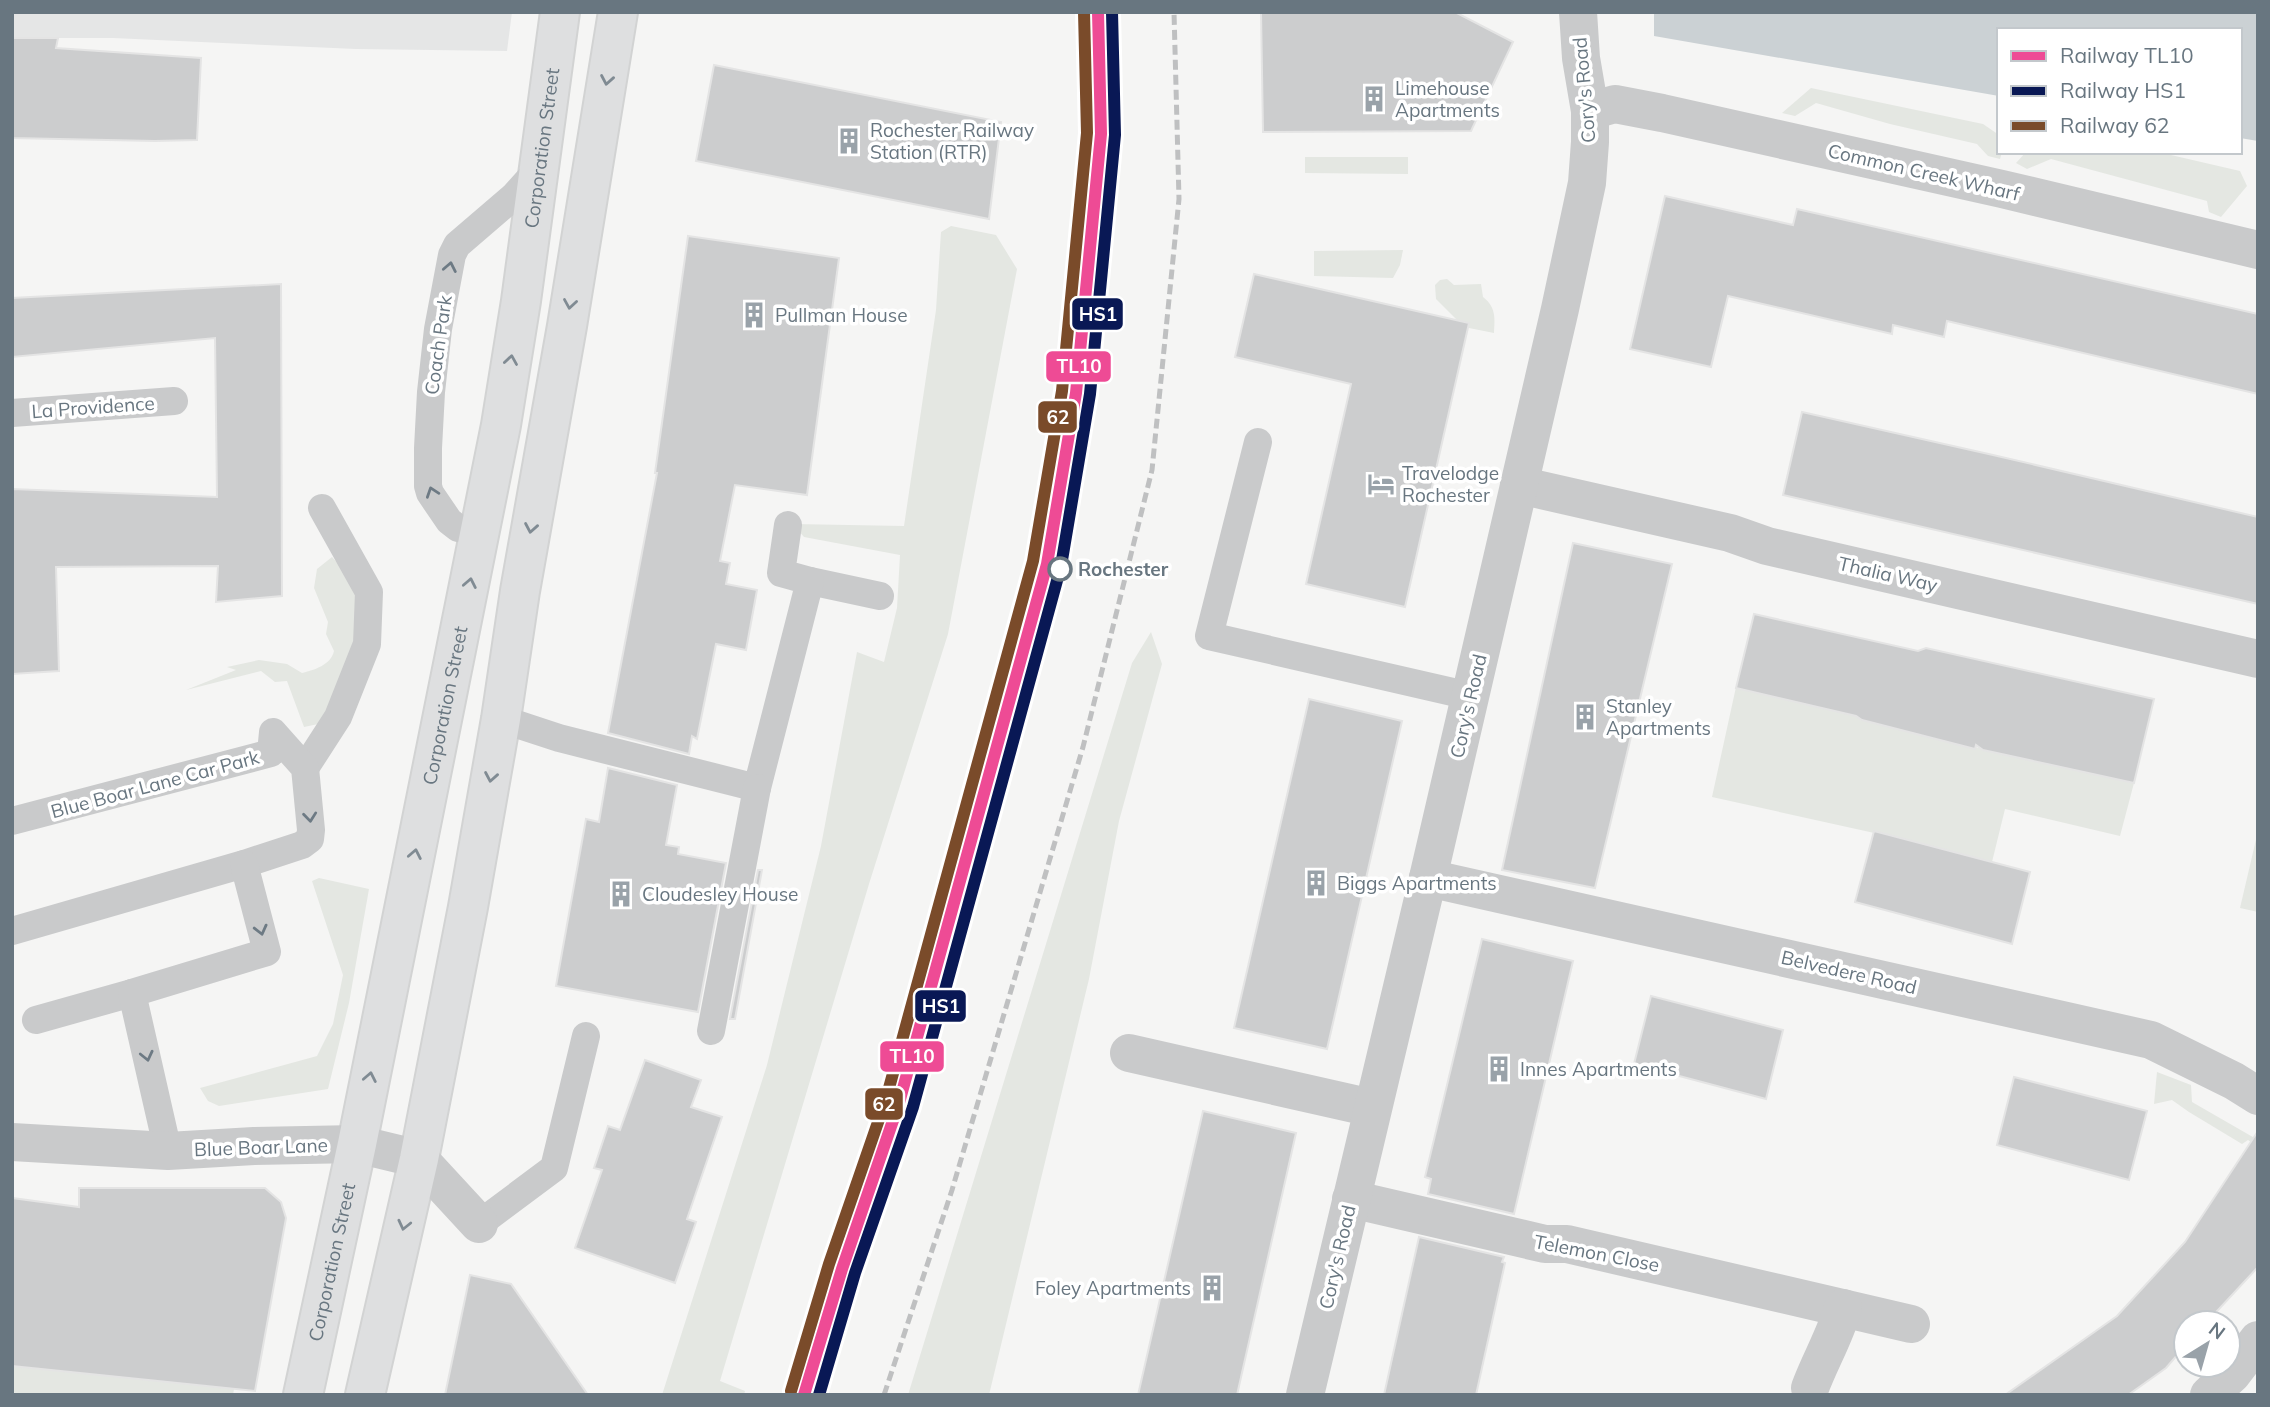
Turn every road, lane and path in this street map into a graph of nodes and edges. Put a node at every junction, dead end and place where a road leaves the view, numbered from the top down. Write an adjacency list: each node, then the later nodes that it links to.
1 (560, 12): 5 (main road, Corporation Street)
2 (618, 12): 18 (main road, one-way to 18)
3 (1578, 12): 4 (street, Cory's Road)
4 (1590, 111): 6 (street, Common Creek Wharf); 10 (street, Cory's Road)
5 (540, 166): 13 (main road, Corporation Street, one-way to 5); 13 (lane, Coach Park, one-way to 5)
6 (2258, 250)
7 (174, 401): 8 (lane, La Providence)
8 (12, 412)
9 (1258, 442): 17 (lane)
10 (1519, 485): 16 (street, Thalia Way); 17 (street, Cory's Road)
11 (322, 508): 19 (lane)
12 (788, 525): 14 (lane)
13 (480, 532): 33 (main road, Corporation Street, one-way to 13)
14 (810, 581): 15 (lane); 20 (lane)
15 (880, 596)
16 (2258, 659)
17 (1470, 696): 23 (street, Cory's Road)
18 (501, 719): 20 (lane); 35 (main road, one-way to 35)
19 (304, 768): 21 (lane, Blue Boar Lane Car Park); 22 (lane, one-way to 22)
20 (757, 788): 27 (lane)
21 (12, 821)
22 (244, 864): 24 (lane); 25 (lane, one-way to 25)
23 (1428, 878): 30 (street, Belvedere Road); 31 (street, Cory's Road)
24 (12, 931)
25 (132, 993): 26 (lane); 34 (lane, one-way to 34)
26 (36, 1020)
27 (711, 1031)
28 (586, 1036): 37 (lane)
29 (1129, 1053): 31 (street)
30 (2258, 1096)
31 (1372, 1108): 36 (street, Cory's Road)
32 (12, 1142): 34 (street, Blue Boar Lane)
33 (357, 1144): 34 (street, Blue Boar Lane); 35 (street, Blue Boar Lane); 42 (main road, Corporation Street)
34 (168, 1151)
35 (419, 1158): 37 (street); 43 (main road, one-way to 43)
36 (1350, 1199): 38 (street, Telemon Close); 44 (street, Cory's Road)
37 (479, 1224)
38 (1843, 1308): 39 (street, Telemon Close); 41 (street)
39 (1911, 1324)
40 (2258, 1340): 45 (street)
41 (1810, 1388)
42 (303, 1395)
43 (365, 1395)
44 (1305, 1395)
45 (2209, 1395)

